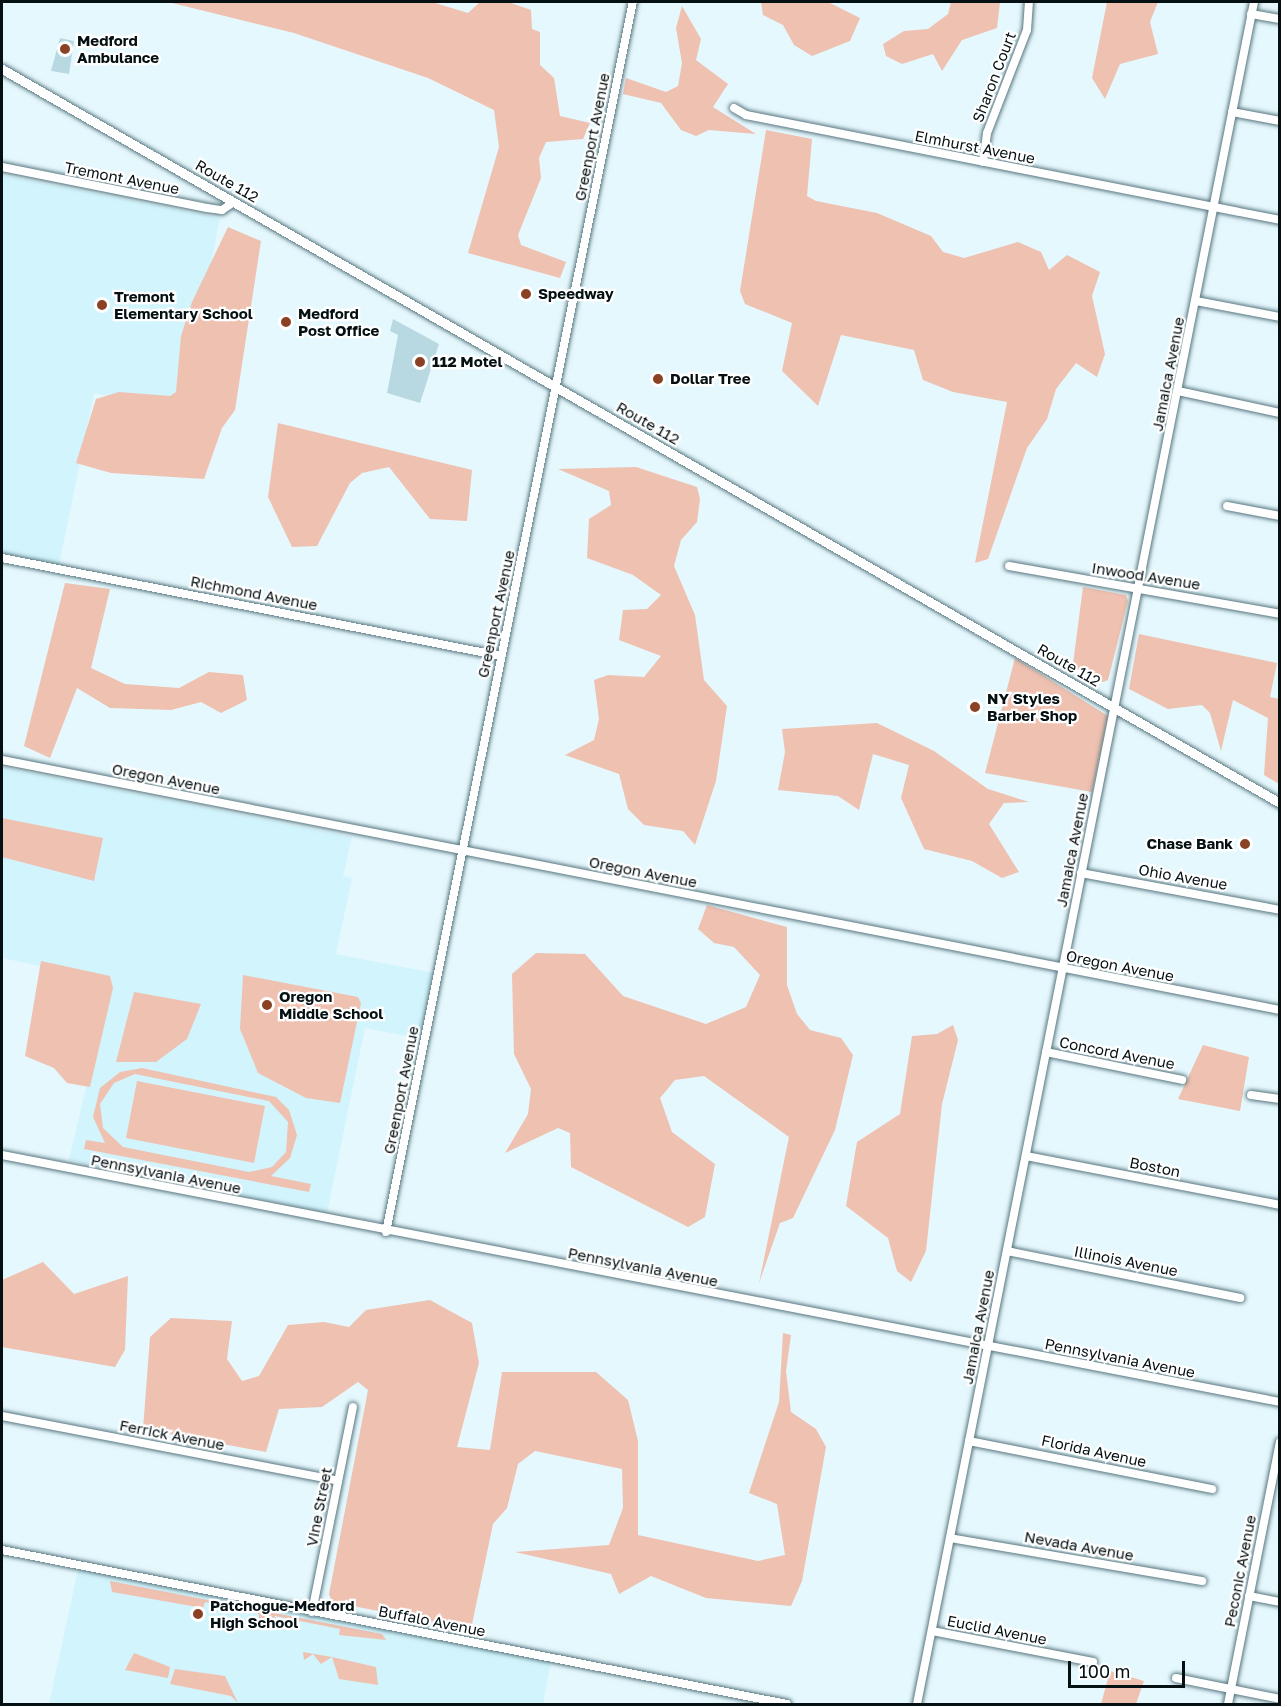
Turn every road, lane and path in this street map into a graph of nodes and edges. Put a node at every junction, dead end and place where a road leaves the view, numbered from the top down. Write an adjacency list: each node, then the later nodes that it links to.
1 (633, 2): 17 (street, Greenport Avenue)
2 (1029, 2): 10 (street, Sharon Court)
3 (1254, 2): 4 (street, Jamaica Avenue)
4 (1251, 14): 5 (street); 8 (street, Jamaica Avenue)
5 (1280, 19)
6 (2, 69): 12 (main road, Route 112)
7 (734, 108): 10 (street, Elmhurst Avenue)
8 (1232, 112): 9 (street); 13 (street, Jamaica Avenue)
9 (1280, 121)
10 (983, 162): 13 (street, Elmhurst Avenue)
11 (2, 167): 12 (street, Tremont Avenue)
12 (234, 202): 17 (main road, Route 112)
13 (1213, 207): 14 (street, Elmhurst Avenue); 15 (street, Jamaica Avenue)
14 (1280, 220)
15 (1196, 301): 16 (street); 18 (street, Jamaica Avenue)
16 (1280, 317)
17 (557, 387): 26 (street, Greenport Avenue); 27 (main road, Route 112)
18 (1178, 391): 19 (street); 24 (street, Jamaica Avenue)
19 (1280, 413)
20 (1227, 506): 21 (street)
21 (1280, 516)
22 (2, 558): 26 (street, Richmond Avenue)
23 (1009, 566): 24 (street, Inwood Avenue)
24 (1140, 589): 25 (street, Inwood Avenue); 27 (street, Jamaica Avenue)
25 (1280, 614)
26 (501, 656): 30 (street, Greenport Avenue)
27 (1115, 708): 29 (main road, Route 112); 31 (street, Jamaica Avenue)
28 (2, 760): 30 (street, Oregon Avenue)
29 (1280, 803)
30 (463, 850): 33 (street, Oregon Avenue); 42 (street, Greenport Avenue)
31 (1082, 873): 32 (street, Ohio Avenue); 33 (street, Jamaica Avenue)
32 (1280, 910)
33 (1063, 968): 34 (street, Oregon Avenue); 35 (street, Jamaica Avenue)
34 (1280, 1010)
35 (1046, 1052): 36 (street, Concord Avenue); 40 (street, Jamaica Avenue)
36 (1182, 1080)
37 (1251, 1095): 38 (street)
38 (1280, 1100)
39 (2, 1155): 42 (street, Pennsylvania Avenue)
40 (1026, 1155): 41 (street, Boston); 43 (street, Jamaica Avenue)
41 (1280, 1205)
42 (386, 1232): 45 (street, Pennsylvania Avenue)
43 (1007, 1251): 44 (street, Illinois Avenue); 45 (street, Jamaica Avenue)
44 (1240, 1298)
45 (988, 1347): 46 (street, Pennsylvania Avenue); 49 (street, Jamaica Avenue)
46 (1280, 1402)
47 (353, 1407): 51 (street, Vine Street)
48 (2, 1416): 51 (street, Ferrick Avenue)
49 (969, 1441): 52 (street, Florida Avenue); 53 (street, Jamaica Avenue)
50 (1280, 1442): 56 (street, Peconic Avenue)
51 (338, 1481): 58 (street, Vine Street)
52 (1212, 1489)
53 (950, 1538): 55 (street, Nevada Avenue); 59 (street, Jamaica Avenue)
54 (2, 1550): 58 (street, Buffalo Avenue)
55 (1203, 1581)
56 (1249, 1596): 57 (street); 62 (street, Peconic Avenue)
57 (1280, 1602)
58 (312, 1612): 64 (street, Buffalo Avenue)
59 (932, 1631): 60 (street, Euclid Avenue); 65 (street, Jamaica Avenue)
60 (1093, 1662)
61 (1176, 1678): 62 (street)
62 (1231, 1689): 63 (street); 66 (street, Peconic Avenue)
63 (1280, 1699)
64 (787, 1704)
65 (917, 1704)
66 (1228, 1704)

